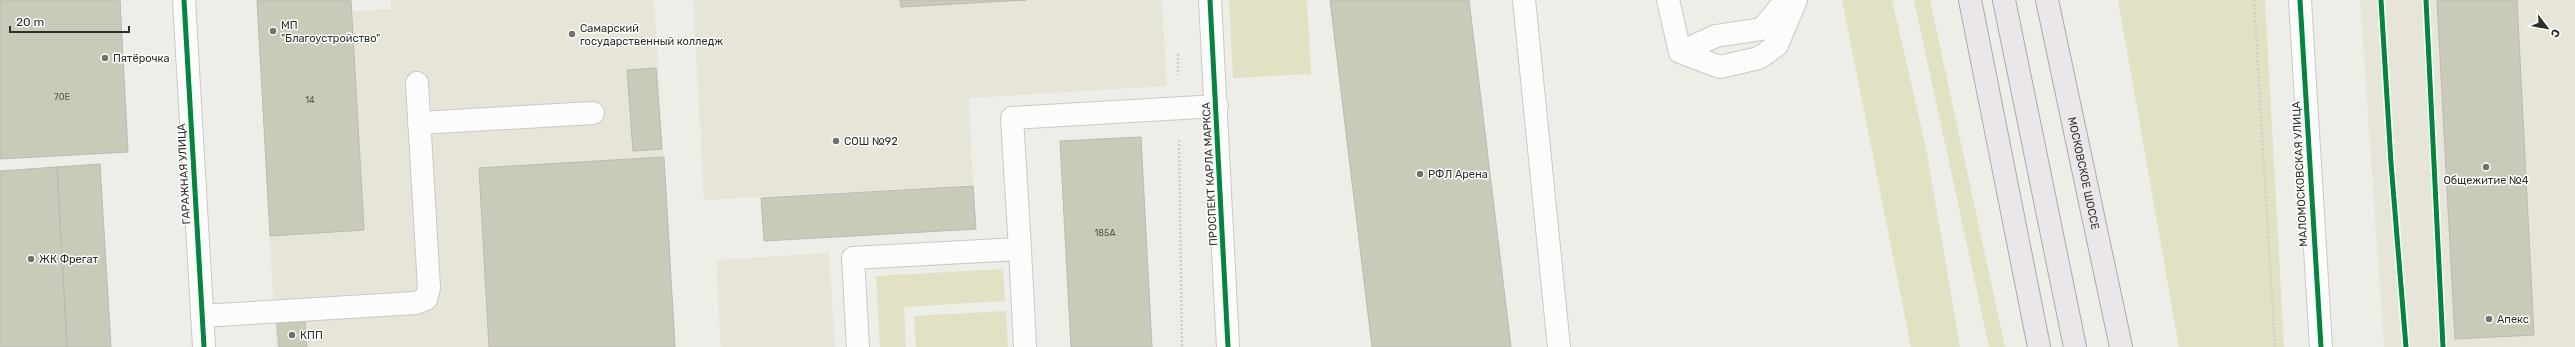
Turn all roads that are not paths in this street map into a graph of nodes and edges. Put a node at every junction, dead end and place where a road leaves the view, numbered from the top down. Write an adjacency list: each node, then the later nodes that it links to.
1 (184, 0): 17 (street, ГАРАЖНАЯ УЛИЦА)
2 (1210, 0): 13 (street, ПРОСПЕКТ КАРЛА МАРКСА)
3 (1524, 0): 22 (street)
4 (1668, 0): 11 (street)
5 (1786, 0): 11 (street)
6 (1796, 0): 11 (street)
7 (1970, 0): 23 (main road)
8 (2004, 0): 24 (main road)
9 (2047, 0): 25 (main road, МОСКОВСКОЕ ШОССЕ)
10 (2300, 0): 26 (street, МАЛОМОСКОВСКАЯ УЛИЦА)
11 (1680, 52)
12 (417, 83): 15 (street)
13 (1217, 106): 16 (street); 21 (street, ПРОСПЕКТ КАРЛА МАРКСА)
14 (593, 113): 15 (street)
15 (419, 123): 17 (street)
16 (1020, 249): 19 (street); 20 (street)
17 (202, 316): 18 (street, ГАРАЖНАЯ УЛИЦА)
18 (204, 347)
19 (858, 347)
20 (1025, 347)
21 (1228, 347)
22 (1559, 347)
23 (2039, 347)
24 (2075, 347)
25 (2121, 347)
26 (2320, 347)

